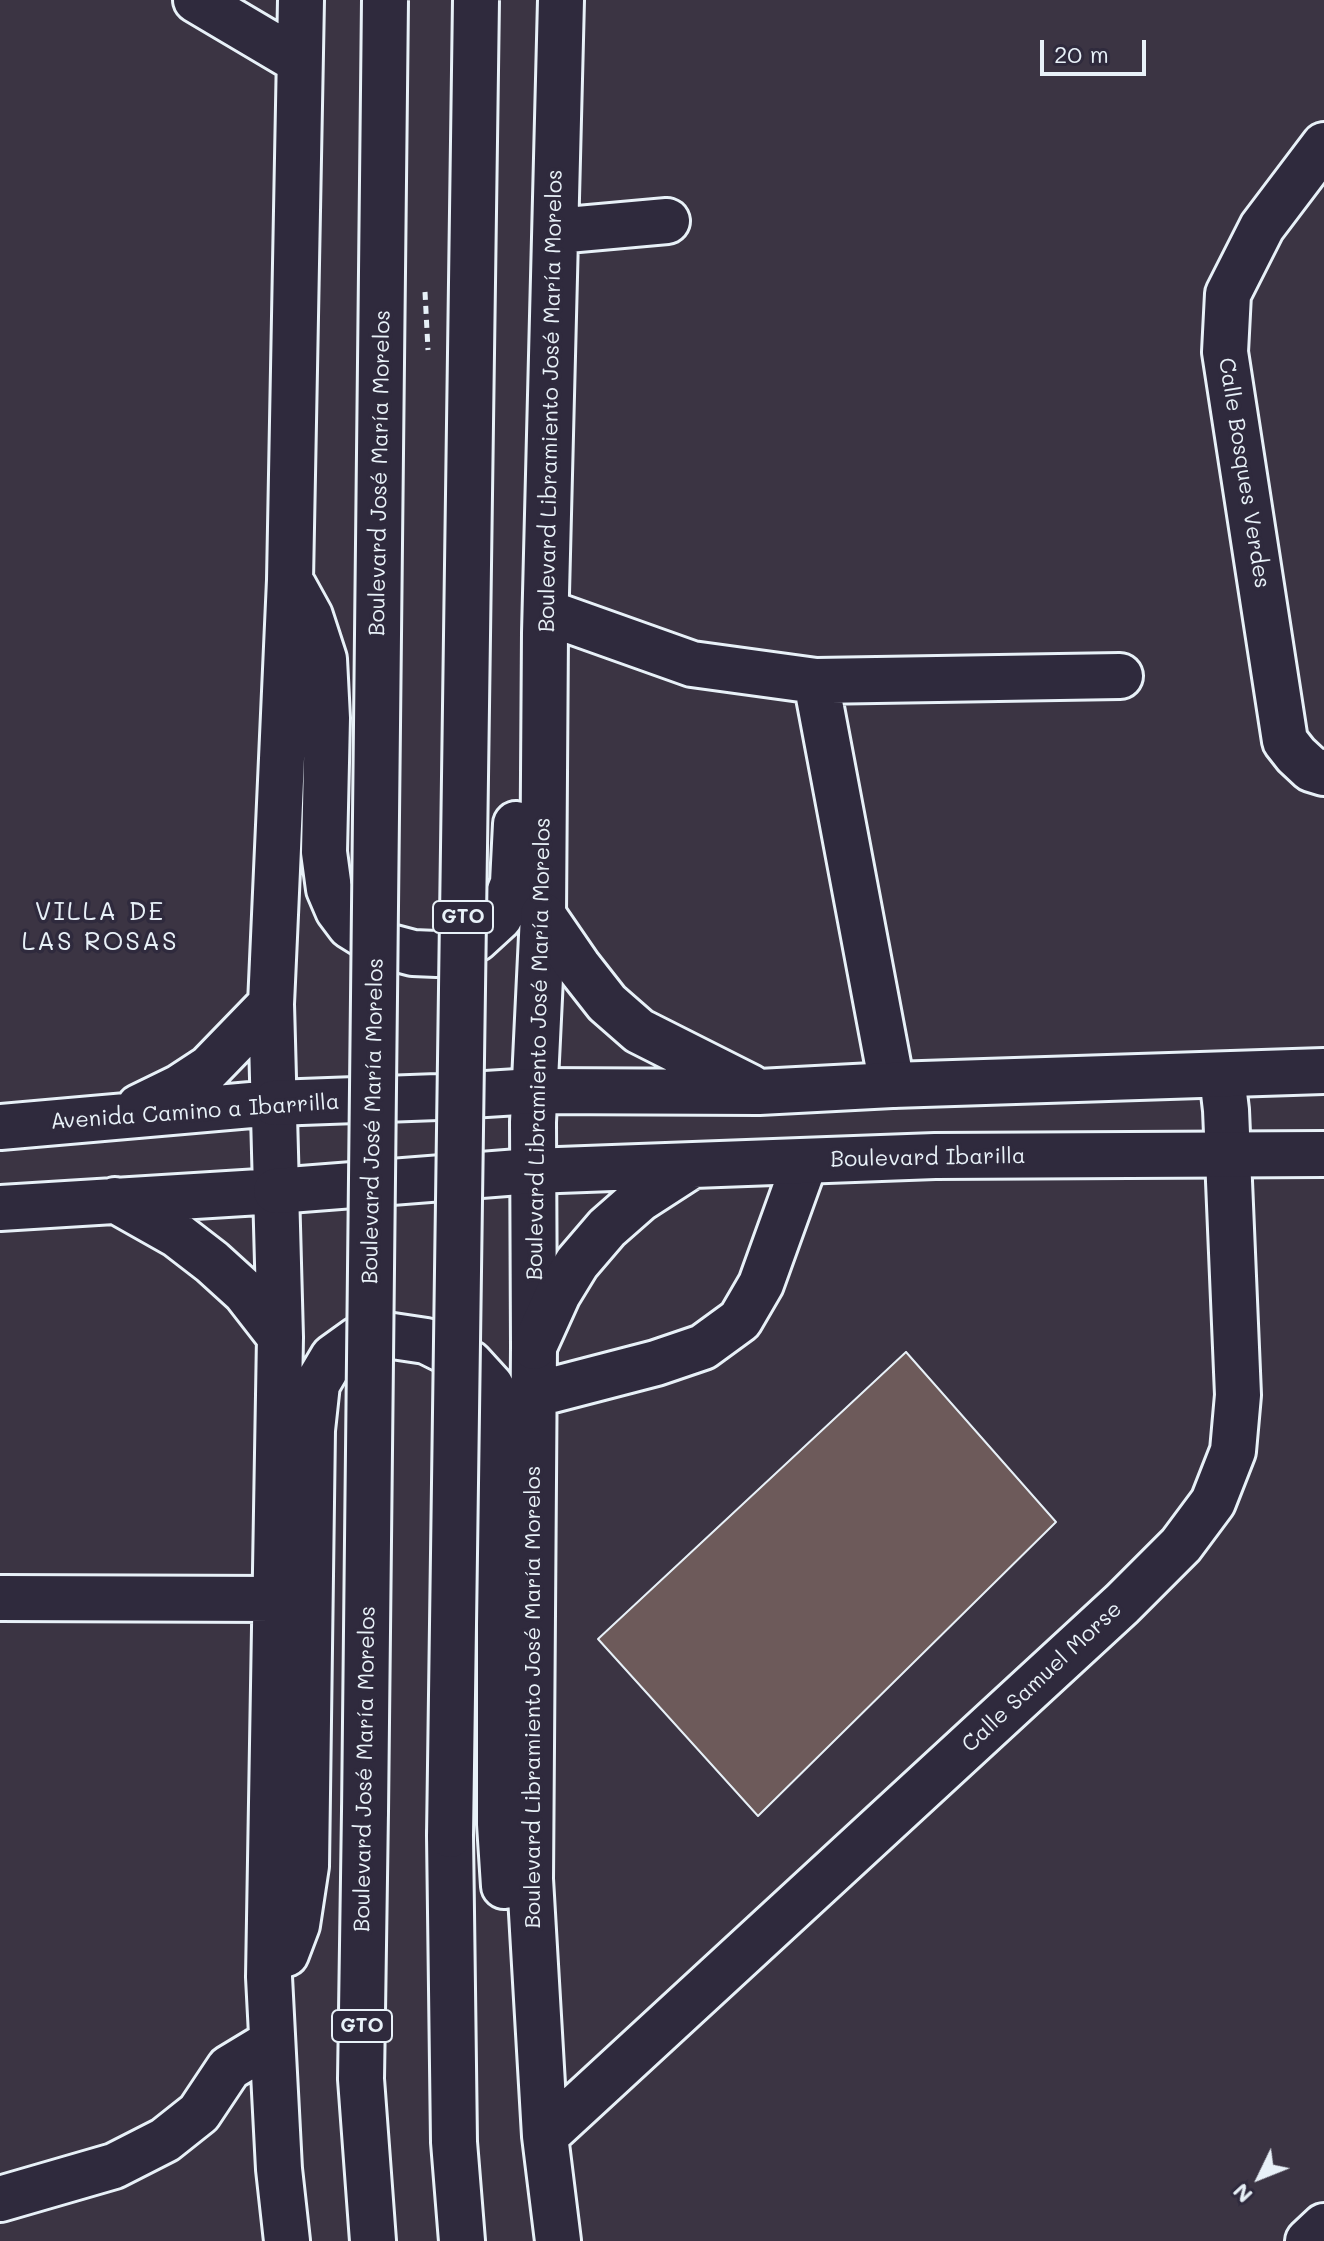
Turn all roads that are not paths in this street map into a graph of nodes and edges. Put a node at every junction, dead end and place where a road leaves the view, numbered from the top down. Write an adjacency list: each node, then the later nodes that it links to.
1 (196, 0): 6 (street)
2 (301, 0): 6 (street)
3 (385, 0): 46 (street, Boulevard José María Morelos / GTO, bridge)
4 (476, 0): 47 (street, GTO, bridge)
5 (561, 0): 9 (street, Boulevard Libramiento José María Morelos)
6 (299, 61): 10 (street)
7 (1324, 145): 14 (street, Calle Bosques Verdes)
8 (667, 221): 9 (street)
9 (556, 231): 11 (street, Boulevard Libramiento José María Morelos)
10 (290, 580): 11 (street); 16 (street)
11 (546, 622): 13 (street); 15 (street, Boulevard Libramiento José María Morelos)
12 (1120, 676): 13 (street)
13 (816, 681): 19 (street)
14 (1318, 771)
15 (543, 915): 20 (street, Boulevard Libramiento José María Morelos); 21 (street)
16 (271, 1004): 22 (street); 23 (street)
17 (1324, 1071): 18 (street)
18 (1222, 1076): 19 (street); 25 (street, Calle Samuel Morse)
19 (892, 1085): 21 (street)
20 (534, 1091): 21 (street); 22 (street, Avenida Camino a Ibarrilla); 29 (street, Boulevard Libramiento José María Morelos)
21 (759, 1092)
22 (274, 1103): 23 (street, Avenida Camino a Ibarrilla); 30 (street)
23 (123, 1115): 24 (street, Avenida Camino a Ibarrilla)
24 (0, 1127)
25 (1227, 1154): 26 (street, Boulevard Ibarilla); 27 (street, Boulevard Ibarilla); 41 (street, Calle Samuel Morse)
26 (1324, 1154)
27 (805, 1162): 28 (street, Boulevard Ibarilla); 35 (street)
28 (691, 1166): 29 (street, Boulevard Ibarilla); 34 (street)
29 (532, 1171): 30 (street); 34 (street, Boulevard Libramiento José María Morelos)
30 (276, 1191): 31 (street); 33 (street)
31 (115, 1200): 32 (street); 33 (street)
32 (0, 1208)
33 (280, 1337): 37 (street)
34 (534, 1347): 35 (street, Boulevard Libramiento José María Morelos)
35 (533, 1395): 39 (street, Boulevard Libramiento José María Morelos)
36 (0, 1598): 37 (street)
37 (275, 1599): 38 (street)
38 (269, 1977): 39 (street); 40 (street)
39 (537, 1999): 41 (street, Boulevard Libramiento José María Morelos)
40 (272, 2042): 42 (street); 45 (street)
41 (545, 2136): 44 (street, Boulevard Libramiento José María Morelos)
42 (0, 2199)
43 (1324, 2226): 48 (street)
44 (560, 2238)
45 (287, 2241)
46 (373, 2241)
47 (462, 2241)
48 (1308, 2241)

